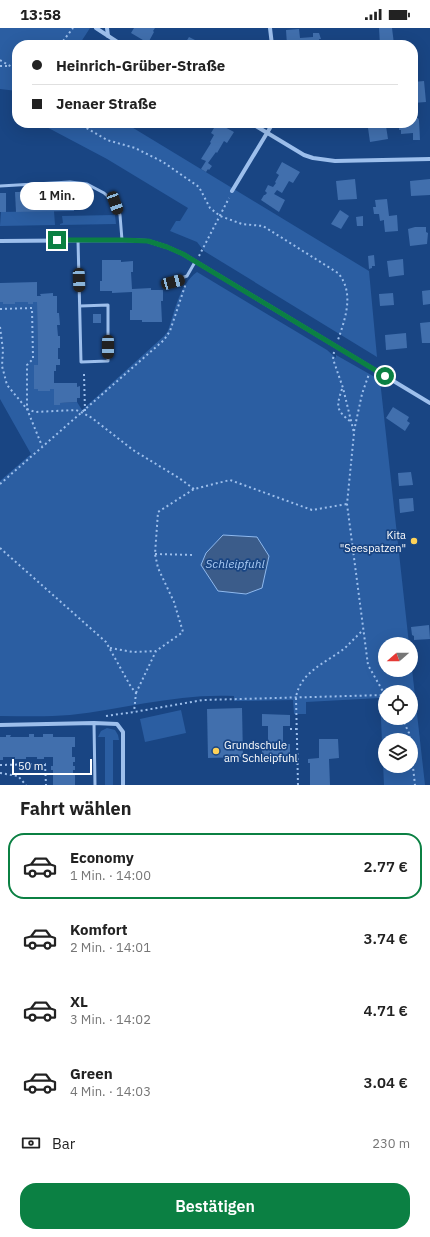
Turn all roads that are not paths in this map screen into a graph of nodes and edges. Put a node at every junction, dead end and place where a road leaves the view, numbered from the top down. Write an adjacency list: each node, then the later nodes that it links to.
1 (96, 28): 4 (street)
2 (107, 28): 4 (street)
3 (270, 28): 6 (street)
4 (108, 37): 5 (street)
5 (113, 40)
6 (271, 40)
7 (260, 128): 9 (street)
8 (270, 128): 9 (street)
9 (267, 132): 10 (street); 12 (street)
10 (430, 159)
11 (0, 186): 14 (lane)
12 (232, 191)
13 (78, 240): 14 (street); 15 (street); 18 (lane)
14 (122, 240): 16 (street)
15 (0, 241)
16 (195, 262): 17 (lane); 19 (street)
17 (173, 282)
18 (80, 306): 18 (lane)
19 (430, 403)
20 (94, 723): 21 (street); 22 (lane); 23 (street)
21 (0, 725)
22 (95, 785)
23 (123, 785)

